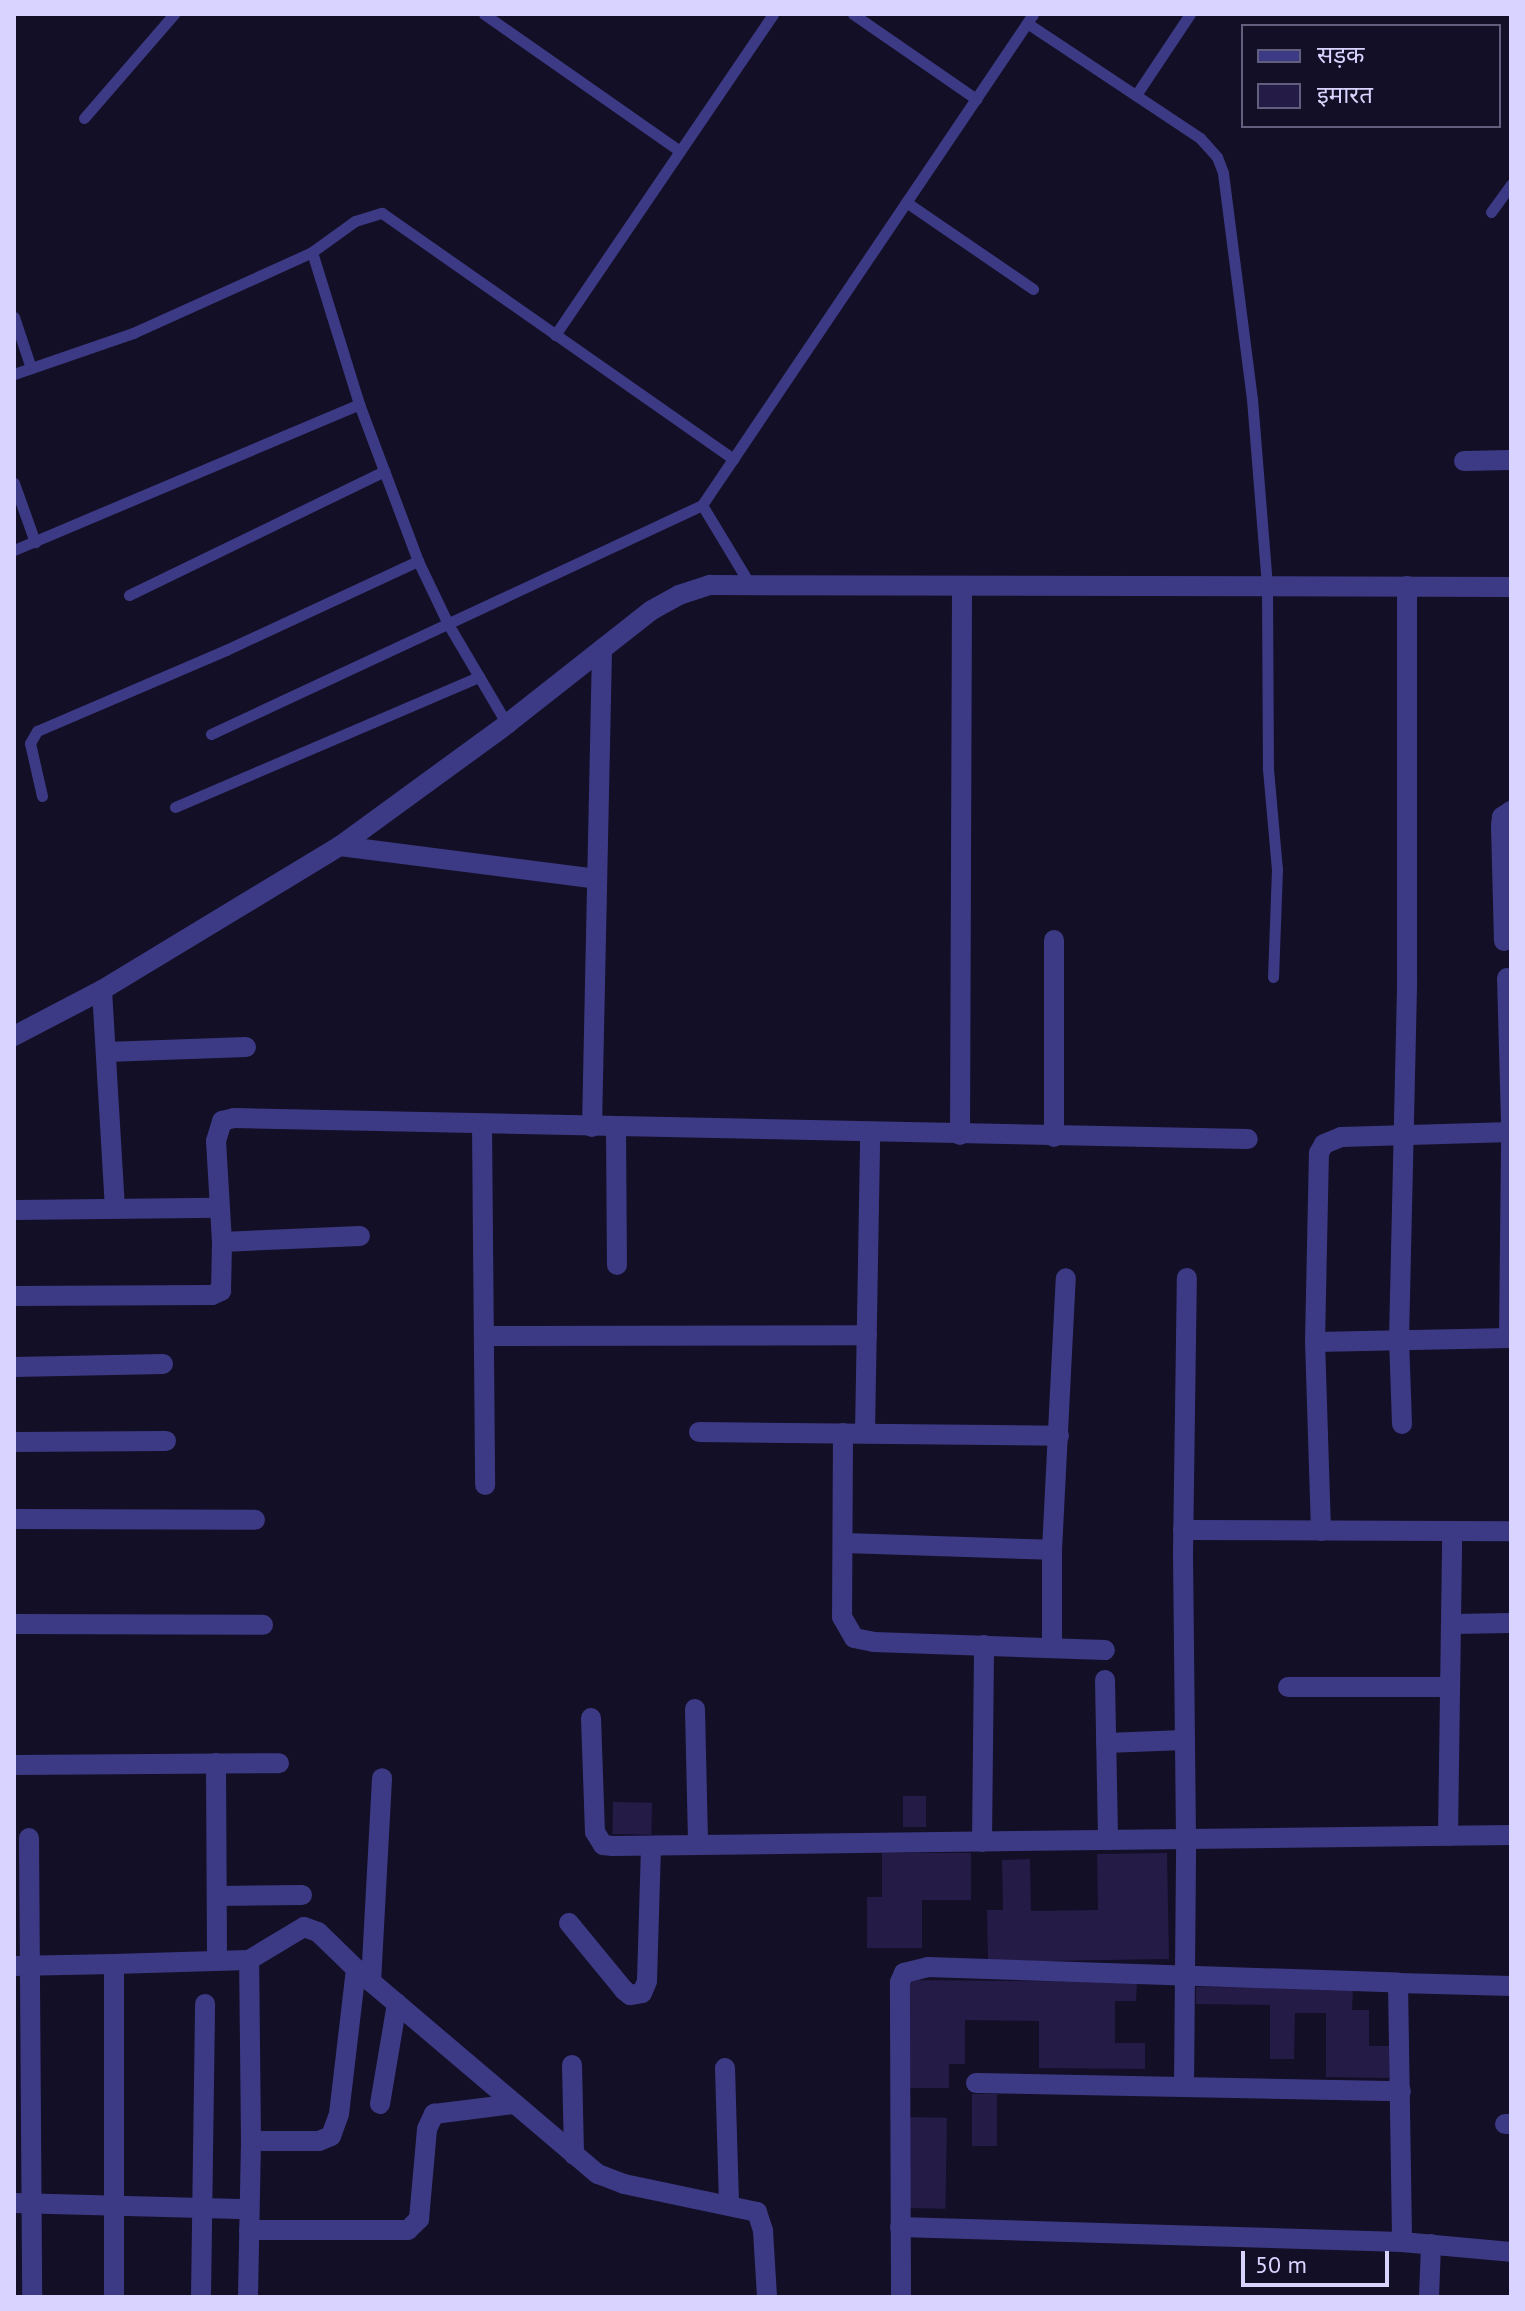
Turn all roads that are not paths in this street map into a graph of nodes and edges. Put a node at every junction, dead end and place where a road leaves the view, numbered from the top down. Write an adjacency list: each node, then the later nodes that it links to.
1 (174, 14): 9 (lane)
2 (484, 14): 10 (lane)
3 (773, 14): 10 (lane)
4 (853, 14): 8 (lane)
5 (1190, 14): 7 (lane)
6 (1030, 19): 7 (lane); 8 (lane)
7 (1136, 95): 32 (lane)
8 (976, 99): 12 (lane)
9 (84, 118)
10 (680, 151): 17 (lane)
11 (1511, 184): 13 (lane)
12 (906, 202): 15 (lane); 21 (lane)
13 (1491, 212)
14 (312, 252): 17 (lane); 18 (lane); 20 (lane)
15 (1033, 289)
16 (14, 317): 18 (lane)
17 (555, 335): 21 (lane)
18 (31, 368): 19 (lane)
19 (14, 374)
20 (359, 404): 24 (lane); 27 (lane)
21 (733, 459): 26 (lane)
22 (1511, 460): 23 (street)
23 (1464, 461)
24 (384, 471): 29 (lane); 35 (lane)
25 (14, 483): 27 (lane)
26 (702, 505): 30 (lane); 36 (lane)
27 (35, 542): 28 (lane)
28 (14, 550)
29 (418, 561): 36 (lane); 41 (lane)
30 (749, 583): 31 (street); 37 (street)
31 (962, 586): 32 (street); 60 (street)
32 (1267, 586): 33 (street); 49 (lane)
33 (1407, 586): 34 (street); 62 (street)
34 (1511, 587)
35 (129, 595)
36 (448, 624): 38 (lane); 40 (lane)
37 (602, 649): 39 (street); 45 (street)
38 (479, 677): 39 (lane); 42 (lane)
39 (507, 724): 44 (street)
40 (211, 734)
41 (42, 796)
42 (175, 807)
43 (1511, 811): 46 (street)
44 (340, 846): 45 (street); 51 (street)
45 (597, 879): 57 (street)
46 (1507, 902): 48 (street)
47 (1054, 940): 63 (street)
48 (1504, 941)
49 (1273, 977)
50 (1507, 978): 55 (street)
51 (102, 990): 52 (street); 54 (street)
52 (14, 1036)
53 (246, 1047): 54 (street)
54 (106, 1052): 66 (street)
55 (1511, 1124)
56 (482, 1125): 57 (street); 65 (street); 75 (street)
57 (592, 1127): 58 (street)
58 (616, 1128): 59 (street); 70 (street)
59 (870, 1133): 60 (street); 74 (street)
60 (960, 1135): 63 (street)
61 (1511, 1135): 62 (street); 76 (street)
62 (1404, 1136): 77 (street); 78 (street)
63 (1054, 1137): 64 (street)
64 (1248, 1139)
65 (219, 1208): 66 (street); 69 (street)
66 (115, 1209): 67 (street)
67 (14, 1210)
68 (360, 1236): 69 (street)
69 (222, 1242): 73 (street)
70 (617, 1265)
71 (1066, 1278): 85 (street)
72 (1187, 1278): 91 (street)
73 (14, 1296)
74 (867, 1335): 75 (street); 84 (street)
75 (484, 1336): 88 (street)
76 (1510, 1338): 77 (street)
77 (1399, 1340): 78 (street); 81 (street)
78 (1315, 1342): 92 (street)
79 (163, 1364): 80 (street)
80 (14, 1367)
81 (1402, 1424)
82 (699, 1432): 83 (street)
83 (843, 1433): 84 (street); 95 (street)
84 (865, 1433): 85 (street)
85 (1059, 1436): 96 (street)
86 (166, 1441): 87 (street)
87 (14, 1442)
88 (485, 1485)
89 (14, 1519): 90 (street)
90 (255, 1520)
91 (1183, 1530): 92 (street); 109 (street)
92 (1321, 1531): 93 (street)
93 (1452, 1531): 94 (street); 99 (street)
94 (1511, 1531)
95 (845, 1543): 96 (street); 101 (street)
96 (1052, 1550): 102 (street)
97 (1511, 1623): 99 (street)
98 (14, 1624): 100 (street)
99 (1453, 1624): 106 (street)
100 (263, 1625)
101 (984, 1645): 102 (street); 120 (street)
102 (1052, 1647): 103 (street)
103 (1105, 1650)
104 (1105, 1680): 110 (street)
105 (1288, 1687): 106 (street)
106 (1450, 1687): 116 (street)
107 (695, 1709): 121 (street)
108 (591, 1718): 122 (street)
109 (1184, 1740): 110 (street); 118 (street)
110 (1106, 1743): 119 (street)
111 (216, 1763): 112 (street); 113 (street); 125 (street)
112 (279, 1763)
113 (14, 1765)
114 (382, 1778): 132 (street)
115 (1511, 1835): 116 (street)
116 (1448, 1836): 118 (street)
117 (29, 1838): 123 (street)
118 (1186, 1839): 119 (street); 131 (street)
119 (1108, 1840): 120 (street)
120 (982, 1842): 121 (street)
121 (698, 1845): 122 (street)
122 (651, 1846): 126 (street)
123 (22, 1887): 130 (street)
124 (302, 1895): 125 (street)
125 (217, 1896): 127 (street)
126 (569, 1923)
127 (217, 1959): 128 (street); 129 (street)
128 (249, 1960): 132 (street); 144 (street)
129 (114, 1964): 130 (street); 148 (street)
130 (21, 1966): 146 (street)
131 (1184, 1974): 133 (street); 140 (street); 151 (street)
132 (363, 1975): 135 (street); 144 (street)
133 (1398, 1983): 134 (street); 141 (street)
134 (1511, 1986)
135 (397, 2003): 142 (street); 143 (street)
136 (205, 2004): 149 (street)
137 (572, 2065): 145 (street)
138 (725, 2068): 147 (street)
139 (976, 2083): 140 (street)
140 (1184, 2087): 141 (street)
141 (1401, 2091): 153 (street)
142 (380, 2104)
143 (514, 2104): 145 (street); 152 (street)
144 (251, 2141): 150 (street)
145 (574, 2155): 147 (street)
146 (22, 2203): 148 (street); 156 (street)
147 (729, 2204): 160 (street)
148 (114, 2206): 149 (street); 157 (street)
149 (201, 2208): 150 (street); 158 (street)
150 (249, 2209): 152 (street)
151 (900, 2227): 153 (street); 161 (street)
152 (249, 2230): 159 (street)
153 (1402, 2242): 154 (street)
154 (1431, 2244): 155 (street); 162 (street)
155 (1511, 2252)
156 (32, 2297)
157 (114, 2297)
158 (201, 2297)
159 (248, 2297)
160 (767, 2297)
161 (901, 2297)
162 (1429, 2297)

